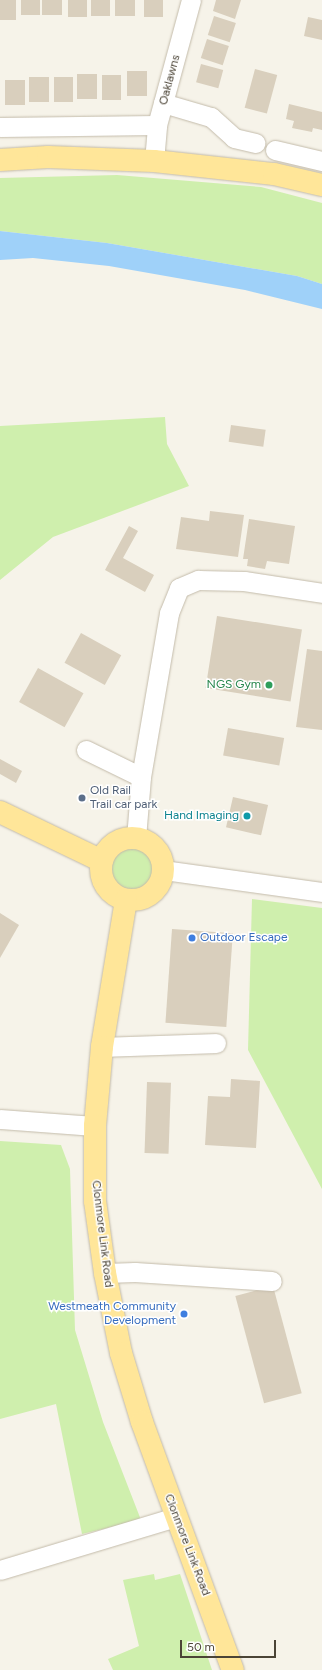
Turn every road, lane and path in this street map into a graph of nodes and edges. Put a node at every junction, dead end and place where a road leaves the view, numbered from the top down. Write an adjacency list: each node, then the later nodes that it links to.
1 (191, 0): 2 (street, Oaklawns)
2 (163, 103): 3 (street, Oaklawns); 5 (street)
3 (157, 125): 4 (street); 8 (street, Oaklawns)
4 (0, 127)
5 (255, 143)
6 (275, 150): 9 (street)
7 (0, 160): 8 (main road)
8 (154, 161): 10 (main road)
9 (322, 161)
10 (322, 185)
11 (322, 593): 13 (street)
12 (86, 750): 13 (street)
13 (141, 776): 15 (street)
14 (0, 812): 16 (main road)
15 (136, 838): 16 (main road); 17 (main road)
16 (102, 861): 19 (main road)
17 (163, 870): 18 (street); 19 (main road)
18 (322, 892)
19 (126, 900): 21 (main road, Clonmore Link Road)
20 (216, 1043): 21 (street)
21 (102, 1047): 23 (main road, Clonmore Link Road)
22 (0, 1118): 23 (street)
23 (95, 1126): 24 (main road, Clonmore Link Road)
24 (105, 1273): 25 (street); 26 (main road, Clonmore Link Road)
25 (272, 1281)
26 (176, 1517): 27 (street); 28 (main road, Clonmore Link Road)
27 (0, 1570)
28 (233, 1670)

